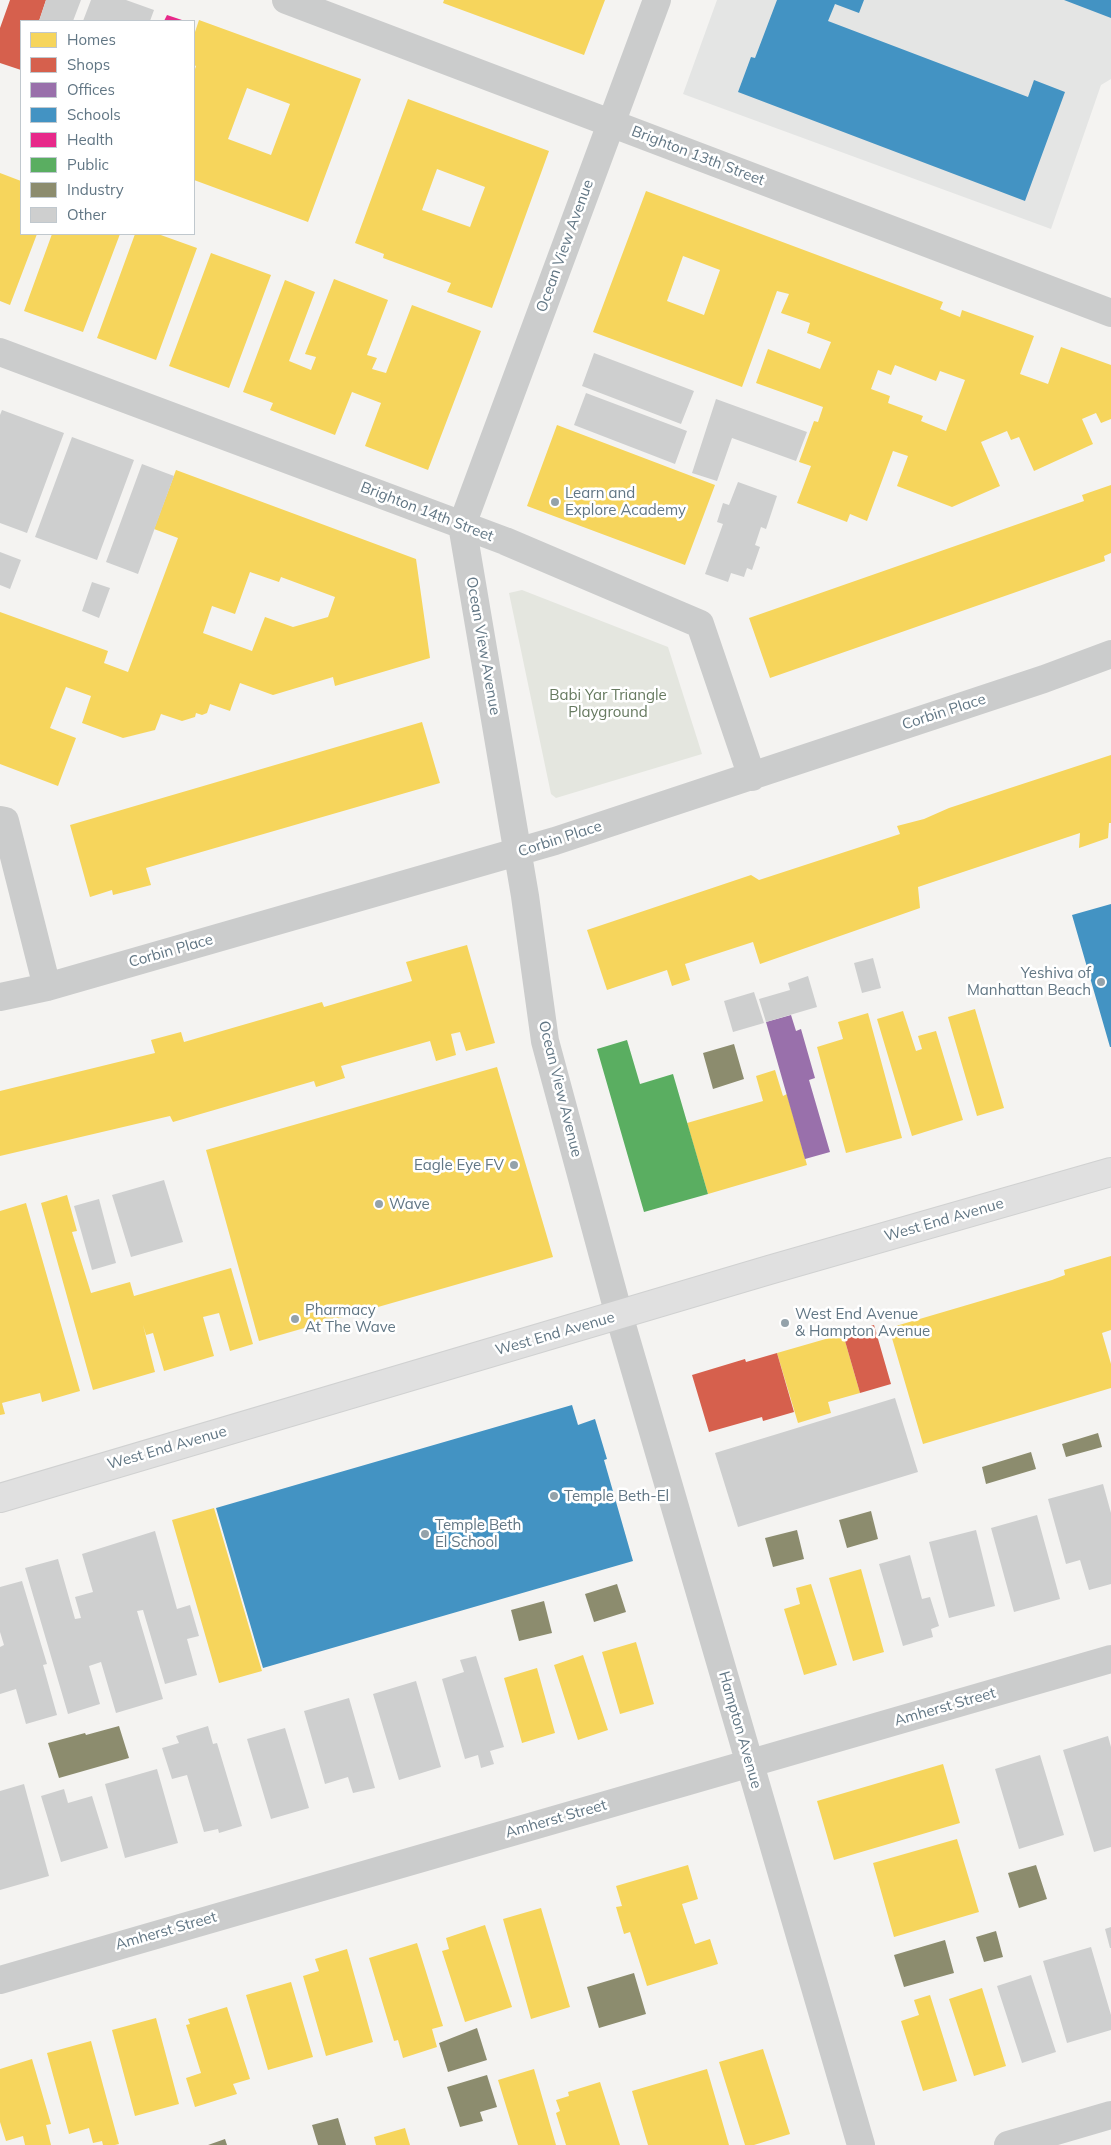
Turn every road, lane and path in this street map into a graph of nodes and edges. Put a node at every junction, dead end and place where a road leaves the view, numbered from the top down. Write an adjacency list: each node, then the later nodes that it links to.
1 (286, 0): 3 (street, Brighton 13th Street)
2 (657, 0): 3 (street, Ocean View Avenue)
3 (610, 123): 4 (street, Brighton 13th Street); 6 (street, Ocean View Avenue)
4 (1111, 313)
5 (0, 352): 6 (street, Brighton 14th Street)
6 (462, 525): 8 (street, Brighton 14th Street); 10 (street, Ocean View Avenue)
7 (1111, 654): 8 (street, Corbin Place)
8 (752, 776): 10 (street, Corbin Place)
9 (0, 820): 11 (street)
10 (518, 853): 11 (street, Corbin Place); 14 (street, Ocean View Avenue)
11 (47, 986): 12 (street, Corbin Place)
12 (0, 997)
13 (1111, 1172): 14 (main road, West End Avenue)
14 (620, 1315): 15 (main road, West End Avenue); 17 (street, Hampton Avenue)
15 (0, 1498)
16 (1111, 1659): 17 (street, Amherst Street)
17 (750, 1763): 18 (street, Amherst Street); 20 (street, Hampton Avenue)
18 (0, 1980)
19 (1111, 2115): 21 (street)
20 (861, 2145)
21 (1008, 2145)

